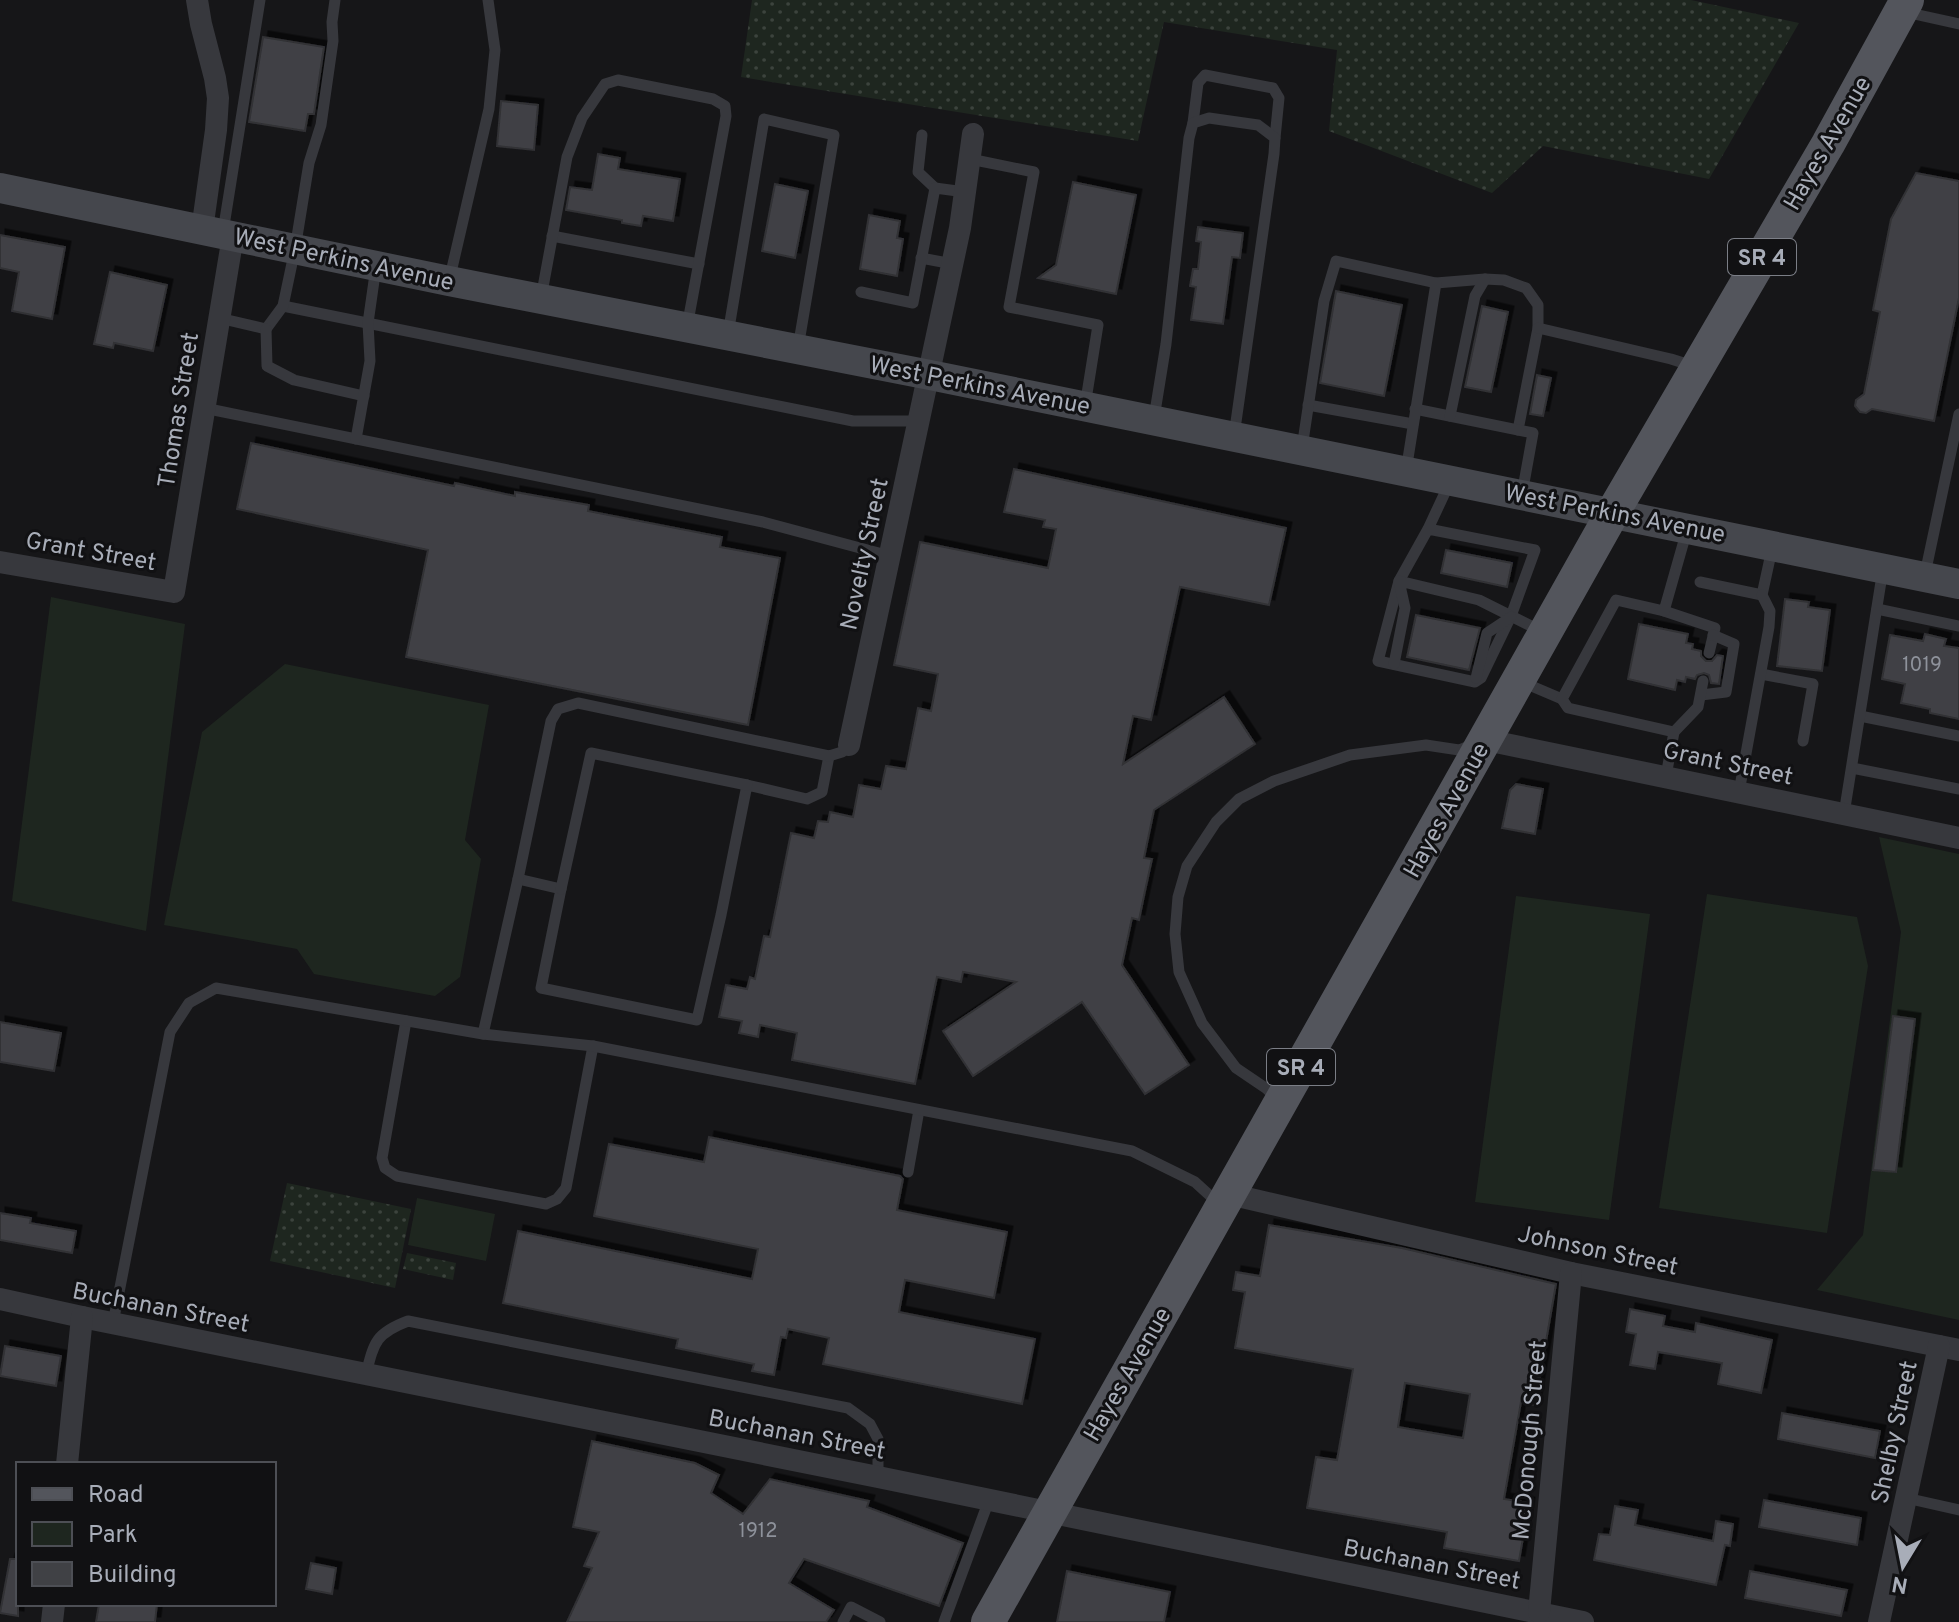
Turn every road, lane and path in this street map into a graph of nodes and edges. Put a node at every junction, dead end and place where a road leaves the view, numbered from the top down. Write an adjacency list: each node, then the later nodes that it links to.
1 (197, 0): 15 (street, Thomas Street)
2 (260, 0): 15 (lane)
3 (335, 0): 17 (lane)
4 (488, 0): 23 (lane)
5 (1904, 6): 6 (lane); 35 (main road, Hayes Avenue / SR 4)
6 (1959, 24)
7 (1193, 123): 10 (lane); 10 (lane); 44 (lane)
8 (973, 134): 11 (street, Novelty Street)
9 (922, 135): 13 (lane)
10 (1275, 138): 48 (lane)
11 (970, 159): 14 (street, Novelty Street); 39 (lane)
12 (0, 188): 15 (main road, West Perkins Avenue)
13 (935, 188): 14 (lane); 18 (lane)
14 (965, 192): 20 (street, Novelty Street)
15 (219, 234): 17 (main road, West Perkins Avenue); 28 (street, Thomas Street)
16 (552, 236): 19 (lane); 19 (lane); 26 (lane)
17 (295, 249): 21 (main road, West Perkins Avenue); 27 (lane)
18 (921, 258): 20 (lane); 25 (lane)
19 (699, 264): 30 (lane)
20 (953, 264): 36 (street, Novelty Street)
21 (376, 266): 23 (main road, West Perkins Avenue); 29 (lane)
22 (1485, 279): 24 (lane); 31 (lane); 43 (lane)
23 (449, 281): 26 (main road, West Perkins Avenue)
24 (1436, 283): 38 (lane); 41 (lane)
25 (861, 292)
26 (540, 299): 30 (main road, West Perkins Avenue)
27 (283, 306): 29 (lane); 32 (lane)
28 (219, 318): 32 (lane); 40 (street, Thomas Street)
29 (368, 323): 37 (lane); 45 (lane)
30 (687, 327): 33 (main road, West Perkins Avenue)
31 (1538, 328): 35 (lane); 47 (lane)
32 (266, 329): 37 (lane)
33 (727, 335): 34 (main road, West Perkins Avenue); 34 (lane)
34 (797, 349): 36 (main road, West Perkins Avenue)
35 (1697, 368): 54 (main road, Hayes Avenue / SR 4)
36 (930, 375): 39 (main road, West Perkins Avenue); 45 (street, Novelty Street)
37 (364, 396): 49 (lane)
38 (1308, 405): 46 (lane); 50 (lane)
39 (1085, 406): 44 (main road, West Perkins Avenue)
40 (204, 408): 49 (lane); 65 (street, Thomas Street)
41 (1415, 409): 43 (lane); 46 (lane)
42 (1959, 414): 61 (lane)
43 (1450, 416): 47 (lane)
44 (1154, 420): 48 (main road, West Perkins Avenue)
45 (920, 421): 58 (street, Novelty Street)
46 (1413, 424): 51 (lane)
47 (1518, 430): 53 (lane)
48 (1234, 437): 50 (main road, West Perkins Avenue)
49 (356, 439): 58 (lane)
50 (1302, 451): 51 (main road, West Perkins Avenue)
51 (1405, 471): 52 (main road, West Perkins Avenue)
52 (1451, 480): 53 (main road, West Perkins Avenue); 56 (lane)
53 (1522, 494): 54 (main road, West Perkins Avenue)
54 (1613, 512): 55 (main road, West Perkins Avenue); 71 (main road, Hayes Avenue / SR 4)
55 (1687, 527): 57 (main road, West Perkins Avenue); 68 (lane)
56 (1428, 529): 62 (lane); 69 (lane)
57 (1773, 545): 60 (main road, West Perkins Avenue); 66 (lane)
58 (891, 556): 85 (street, Novelty Street)
59 (0, 562): 65 (street, Grant Street)
60 (1884, 568): 61 (main road, West Perkins Avenue); 67 (lane)
61 (1925, 576): 64 (main road, West Perkins Avenue)
62 (1399, 581): 69 (lane); 74 (lane); 74 (lane)
63 (1700, 582): 66 (lane)
64 (1959, 584)
65 (174, 592)
66 (1762, 595): 75 (lane)
67 (1877, 609): 70 (lane); 80 (lane)
68 (1664, 611): 72 (lane); 79 (lane)
69 (1511, 616): 71 (lane); 74 (lane)
70 (1959, 626)
71 (1545, 633): 76 (main road, Hayes Avenue / SR 4)
72 (1713, 635): 73 (lane); 78 (lane)
73 (1709, 653)
74 (1394, 664)
75 (1761, 674): 84 (lane); 90 (lane)
76 (1519, 681): 79 (lane); 83 (main road, Hayes Avenue / SR 4)
77 (1703, 681): 78 (lane)
78 (1701, 695): 81 (lane)
79 (1562, 699): 81 (lane)
80 (1860, 716): 82 (lane); 86 (lane)
81 (1674, 732): 87 (lane)
82 (1959, 736)
83 (1486, 740): 87 (street, Grant Street); 98 (main road, Hayes Avenue / SR 4); 98 (lane)
84 (1803, 741)
85 (839, 750): 88 (lane); 93 (lane)
86 (1852, 768): 89 (lane); 91 (lane)
87 (1666, 776): 90 (street, Grant Street)
88 (747, 785): 94 (lane); 94 (lane)
89 (1959, 789)
90 (1739, 792): 91 (street, Grant Street)
91 (1844, 814): 92 (street, Grant Street)
92 (1959, 838)
93 (518, 879): 94 (lane); 96 (lane)
94 (561, 889)
95 (406, 1021): 96 (lane); 97 (lane); 105 (lane)
96 (483, 1034): 97 (lane)
97 (593, 1046): 99 (lane)
98 (1281, 1103): 101 (main road, Hayes Avenue / SR 4)
99 (919, 1110): 100 (lane); 101 (lane)
100 (908, 1172)
101 (1225, 1200): 102 (street, Johnson Street); 113 (main road, Hayes Avenue / SR 4)
102 (1571, 1273): 106 (street, Johnson Street); 114 (street, McDonough Street)
103 (0, 1299): 104 (street, Buchanan Street)
104 (82, 1317): 105 (street, Buchanan Street); 108 (street)
105 (113, 1323): 107 (street, Buchanan Street)
106 (1949, 1348): 110 (street, Shelby Street)
107 (366, 1374): 109 (street, Buchanan Street); 109 (lane)
108 (67, 1462)
109 (878, 1477): 111 (street, Buchanan Street)
110 (1906, 1498): 112 (lane); 120 (street, Shelby Street)
111 (989, 1500): 113 (street, Buchanan Street); 117 (lane)
112 (1959, 1510)
113 (1049, 1513): 114 (street, Buchanan Street); 118 (main road, Hayes Avenue / SR 4)
114 (1553, 1617): 119 (street, Buchanan Street)
115 (843, 1622): 116 (lane)
116 (880, 1622)
117 (944, 1622)
118 (988, 1622)
119 (1583, 1622)
120 (1879, 1622)

